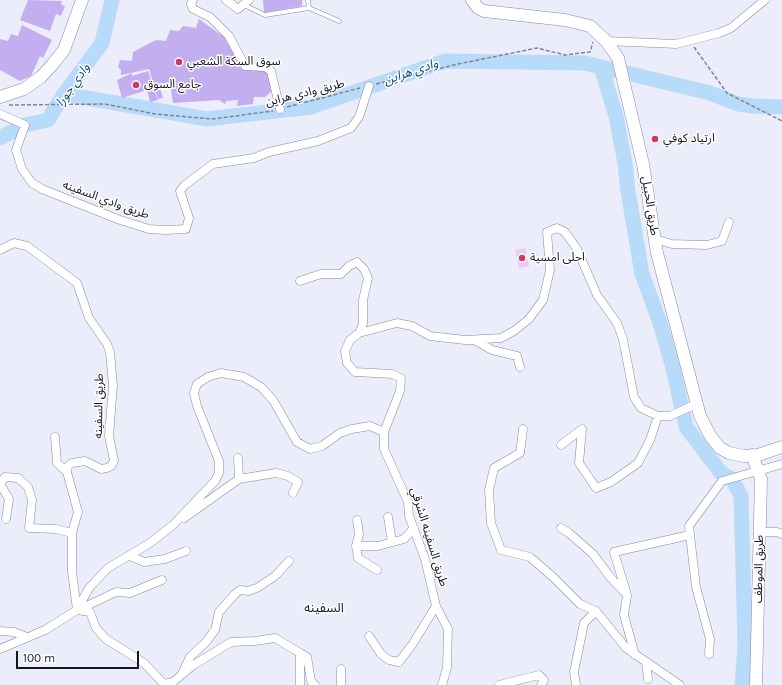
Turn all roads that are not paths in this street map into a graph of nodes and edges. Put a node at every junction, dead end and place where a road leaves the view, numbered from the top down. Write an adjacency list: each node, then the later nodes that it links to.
1 (82, 0): 13 (street)
2 (193, 0): 14 (street)
3 (226, 0): 7 (street)
4 (308, 0): 8 (lane)
5 (472, 0): 10 (street, طريق الحبيل)
6 (766, 0): 10 (street)
7 (247, 2): 8 (lane)
8 (309, 8): 9 (lane)
9 (339, 21)
10 (606, 42): 17 (street, طريق الحبيل)
11 (369, 86): 15 (street, طريق وادي السفينه)
12 (0, 88): 13 (street)
13 (4, 101)
14 (280, 109)
15 (0, 114)
16 (729, 222): 17 (street)
17 (655, 239): 23 (street, طريق الحبيل)
18 (0, 250): 34 (street, طريق السفينه)
19 (300, 281): 20 (street)
20 (359, 333): 21 (street); 26 (street, طريق السفينه الشرقي)
21 (476, 340): 22 (street); 24 (street)
22 (520, 367)
23 (696, 404): 24 (street); 30 (street, طريق الحبيل)
24 (658, 416): 28 (street)
25 (523, 429): 57 (street)
26 (384, 432): 40 (street); 41 (street, طريق السفينه الشرقي)
27 (55, 437): 34 (street)
28 (561, 445)
29 (782, 447): 30 (street, طريق الحبيل)
30 (752, 455): 33 (street, طريق الموطف)
31 (238, 458): 35 (street)
32 (782, 464): 33 (street)
33 (757, 470): 43 (street, طريق الموطف); 46 (street)
34 (67, 472): 44 (street)
35 (239, 479): 36 (street); 40 (street)
36 (293, 493)
37 (388, 517): 47 (street)
38 (6, 519): 44 (street)
39 (357, 520): 48 (street)
40 (173, 525): 50 (street)
41 (414, 528): 47 (street); 55 (street, طريق السفينه الشرقي)
42 (561, 528): 54 (street)
43 (760, 532): 45 (street); 78 (street, طريق الموطف)
44 (72, 533): 56 (street)
45 (782, 534)
46 (690, 535): 54 (street); 63 (street)
47 (392, 542): 48 (street)
48 (356, 546): 52 (street)
49 (186, 551): 50 (street)
50 (130, 556): 56 (street)
51 (289, 560): 67 (street)
52 (377, 570)
53 (162, 580): 56 (street)
54 (627, 595): 64 (street)
55 (436, 606): 59 (street); 73 (street, طريق السفينه الشرقي)
56 (77, 610): 60 (street); 67 (street)
57 (596, 611): 64 (street); 76 (street)
58 (0, 632): 60 (street)
59 (369, 636)
60 (27, 637): 61 (street)
61 (0, 649)
62 (300, 653): 67 (street); 70 (street); 71 (street)
63 (709, 654)
64 (635, 655): 65 (street)
65 (646, 662): 68 (street); 77 (street)
66 (342, 669): 72 (street)
67 (181, 677)
68 (648, 679)
69 (542, 682): 74 (street); 75 (street)
70 (300, 685)
71 (315, 685)
72 (341, 685)
73 (442, 685)
74 (499, 685)
75 (536, 685)
76 (576, 685)
77 (680, 685)
78 (756, 685)

